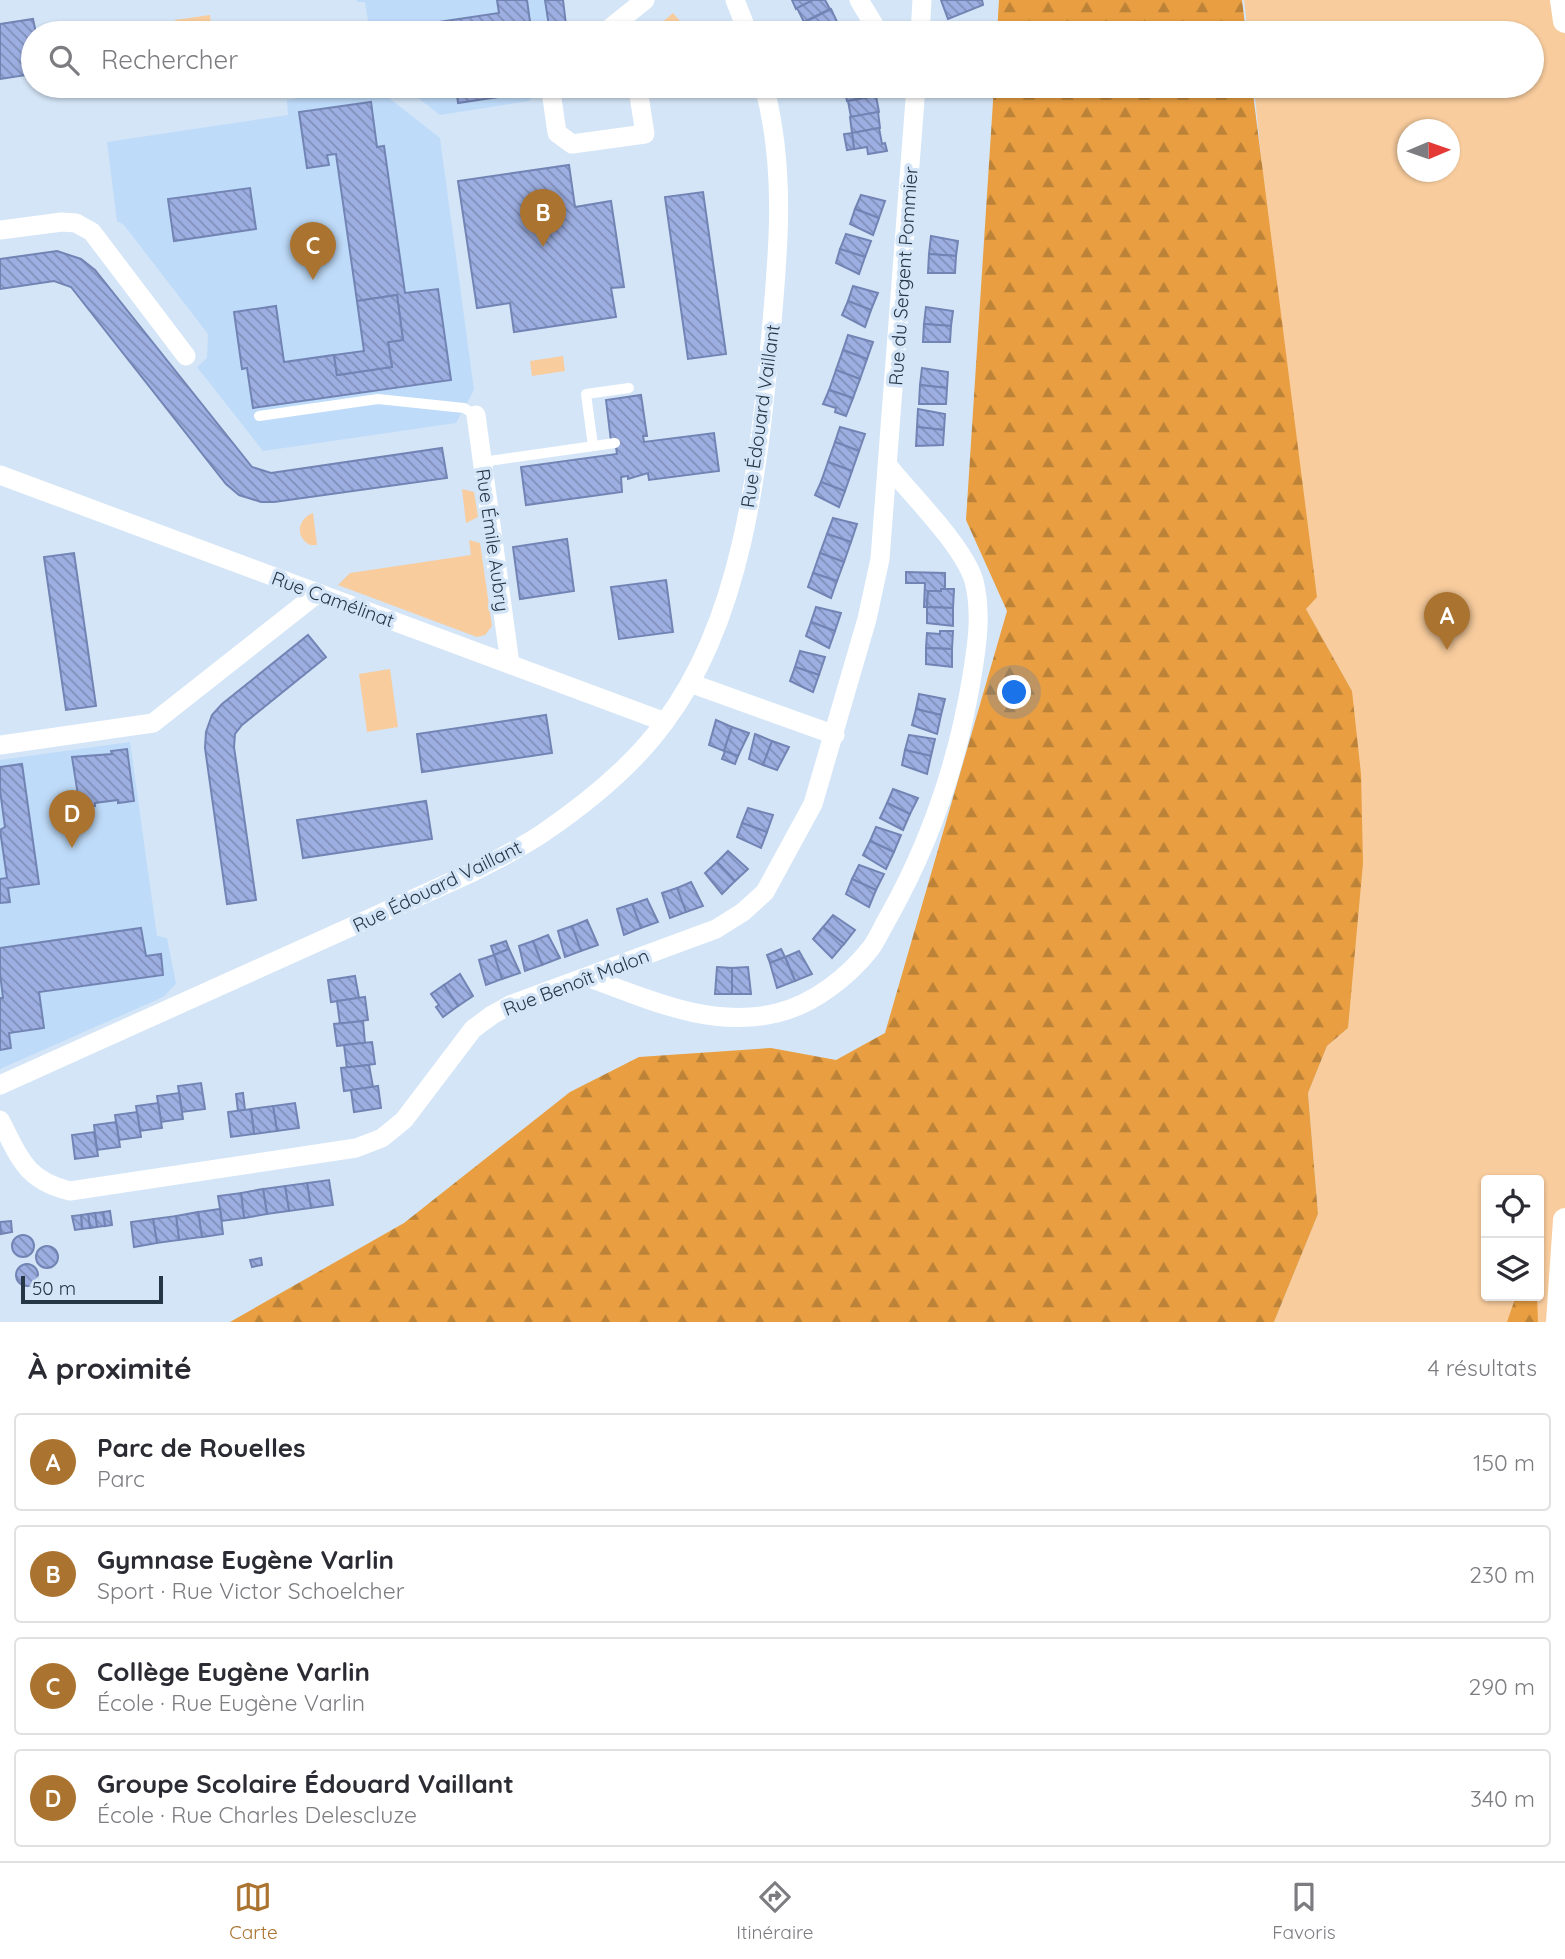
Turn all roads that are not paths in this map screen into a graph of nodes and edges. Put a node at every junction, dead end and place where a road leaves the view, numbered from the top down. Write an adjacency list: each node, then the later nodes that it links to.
1 (645, 0): 6 (street)
2 (735, 0): 7 (street)
3 (859, 0): 8 (street)
4 (922, 0): 9 (street)
5 (1562, 0): 10 (street)
6 (619, 21)
7 (743, 21)
8 (872, 21)
9 (921, 21)
10 (1565, 21)
11 (552, 98): 12 (street)
12 (638, 98)
13 (767, 98): 27 (street, Rue Édouard Vaillant)
14 (913, 98): 23 (street, Rue du Sergent Pommier)
15 (0, 230): 16 (street)
16 (186, 356)
17 (629, 388): 21 (lane)
18 (476, 415): 19 (lane); 22 (street, Rue Émile Aubry)
19 (259, 416)
20 (615, 443): 21 (lane)
21 (593, 446): 22 (lane)
22 (482, 462): 26 (street, Rue Émile Aubry)
23 (889, 467): 29 (street, Rue Benoît Malon); 31 (street)
24 (0, 475): 25 (street, Rue Camélinat)
25 (318, 593): 26 (street, Rue Camélinat); 30 (street)
26 (510, 664): 28 (street, Rue Camélinat)
27 (690, 683): 28 (street, Rue Édouard Vaillant); 29 (street)
28 (665, 722): 32 (street, Rue Édouard Vaillant)
29 (835, 734): 31 (street, Rue Benoît Malon)
30 (0, 745)
31 (587, 977): 33 (street, Rue Benoît Malon)
32 (0, 1085)
33 (0, 1120)
34 (1565, 1220): 35 (street)
35 (1558, 1322)

